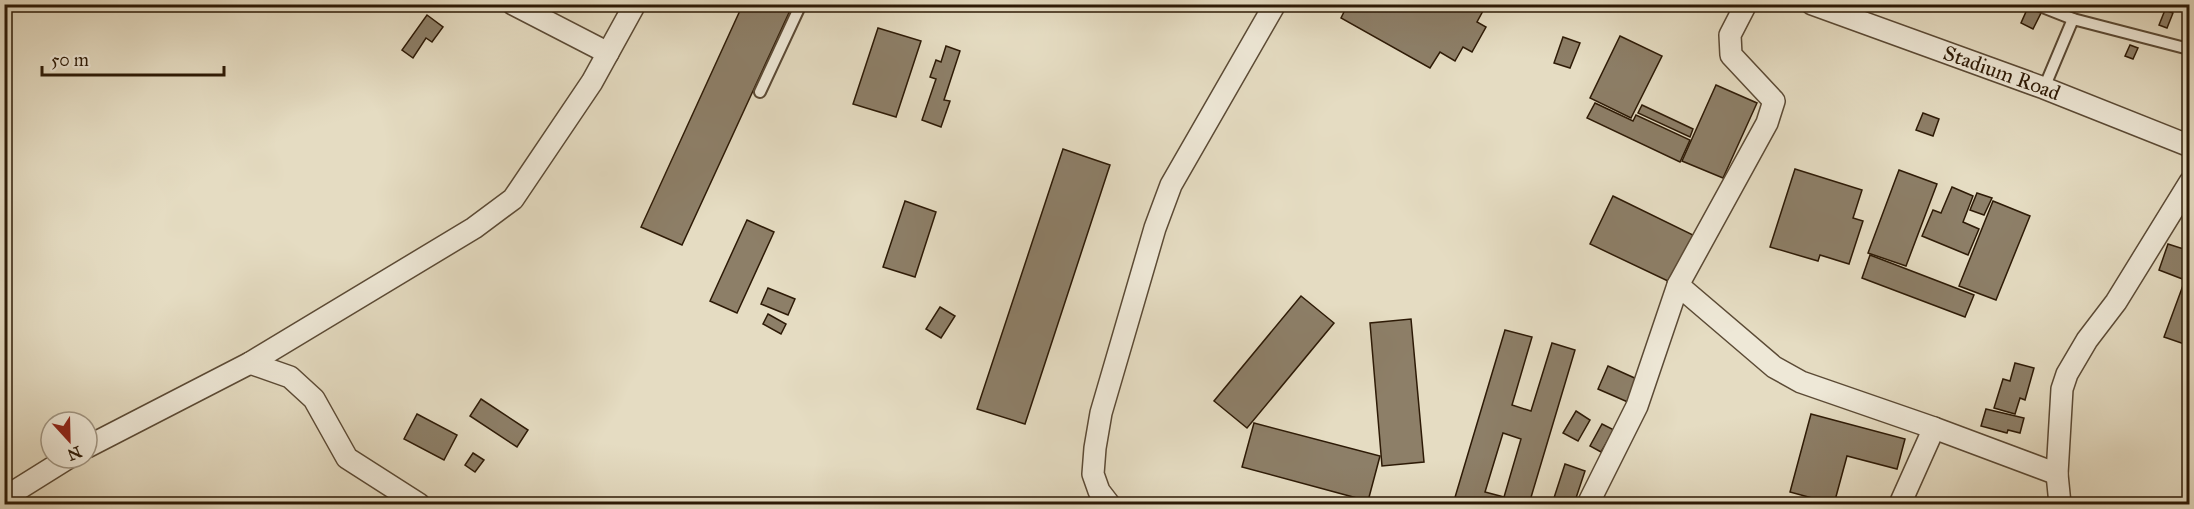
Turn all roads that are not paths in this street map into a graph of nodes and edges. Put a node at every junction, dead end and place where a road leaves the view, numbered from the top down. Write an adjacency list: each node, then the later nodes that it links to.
1 (513, 4): 10 (street)
2 (635, 4): 10 (street)
3 (801, 4): 12 (lane)
4 (1275, 4): 23 (street)
5 (1746, 4): 15 (street)
6 (1812, 4): 11 (street, Stadium Road)
7 (2035, 4): 8 (lane)
8 (2073, 18): 9 (lane); 11 (lane)
9 (2185, 48)
10 (608, 53): 16 (street)
11 (2044, 88): 13 (street, Stadium Road)
12 (760, 92)
13 (2190, 146)
14 (2190, 182): 20 (street)
15 (1677, 285): 17 (street); 24 (street)
16 (250, 363): 18 (street); 22 (street)
17 (1934, 428): 20 (street); 25 (street)
18 (99, 441)
19 (49, 470): 21 (street)
20 (2057, 474): 26 (street)
21 (4, 498)
22 (419, 504)
23 (1109, 504)
24 (1588, 504)
25 (1900, 504)
26 (2060, 504)

